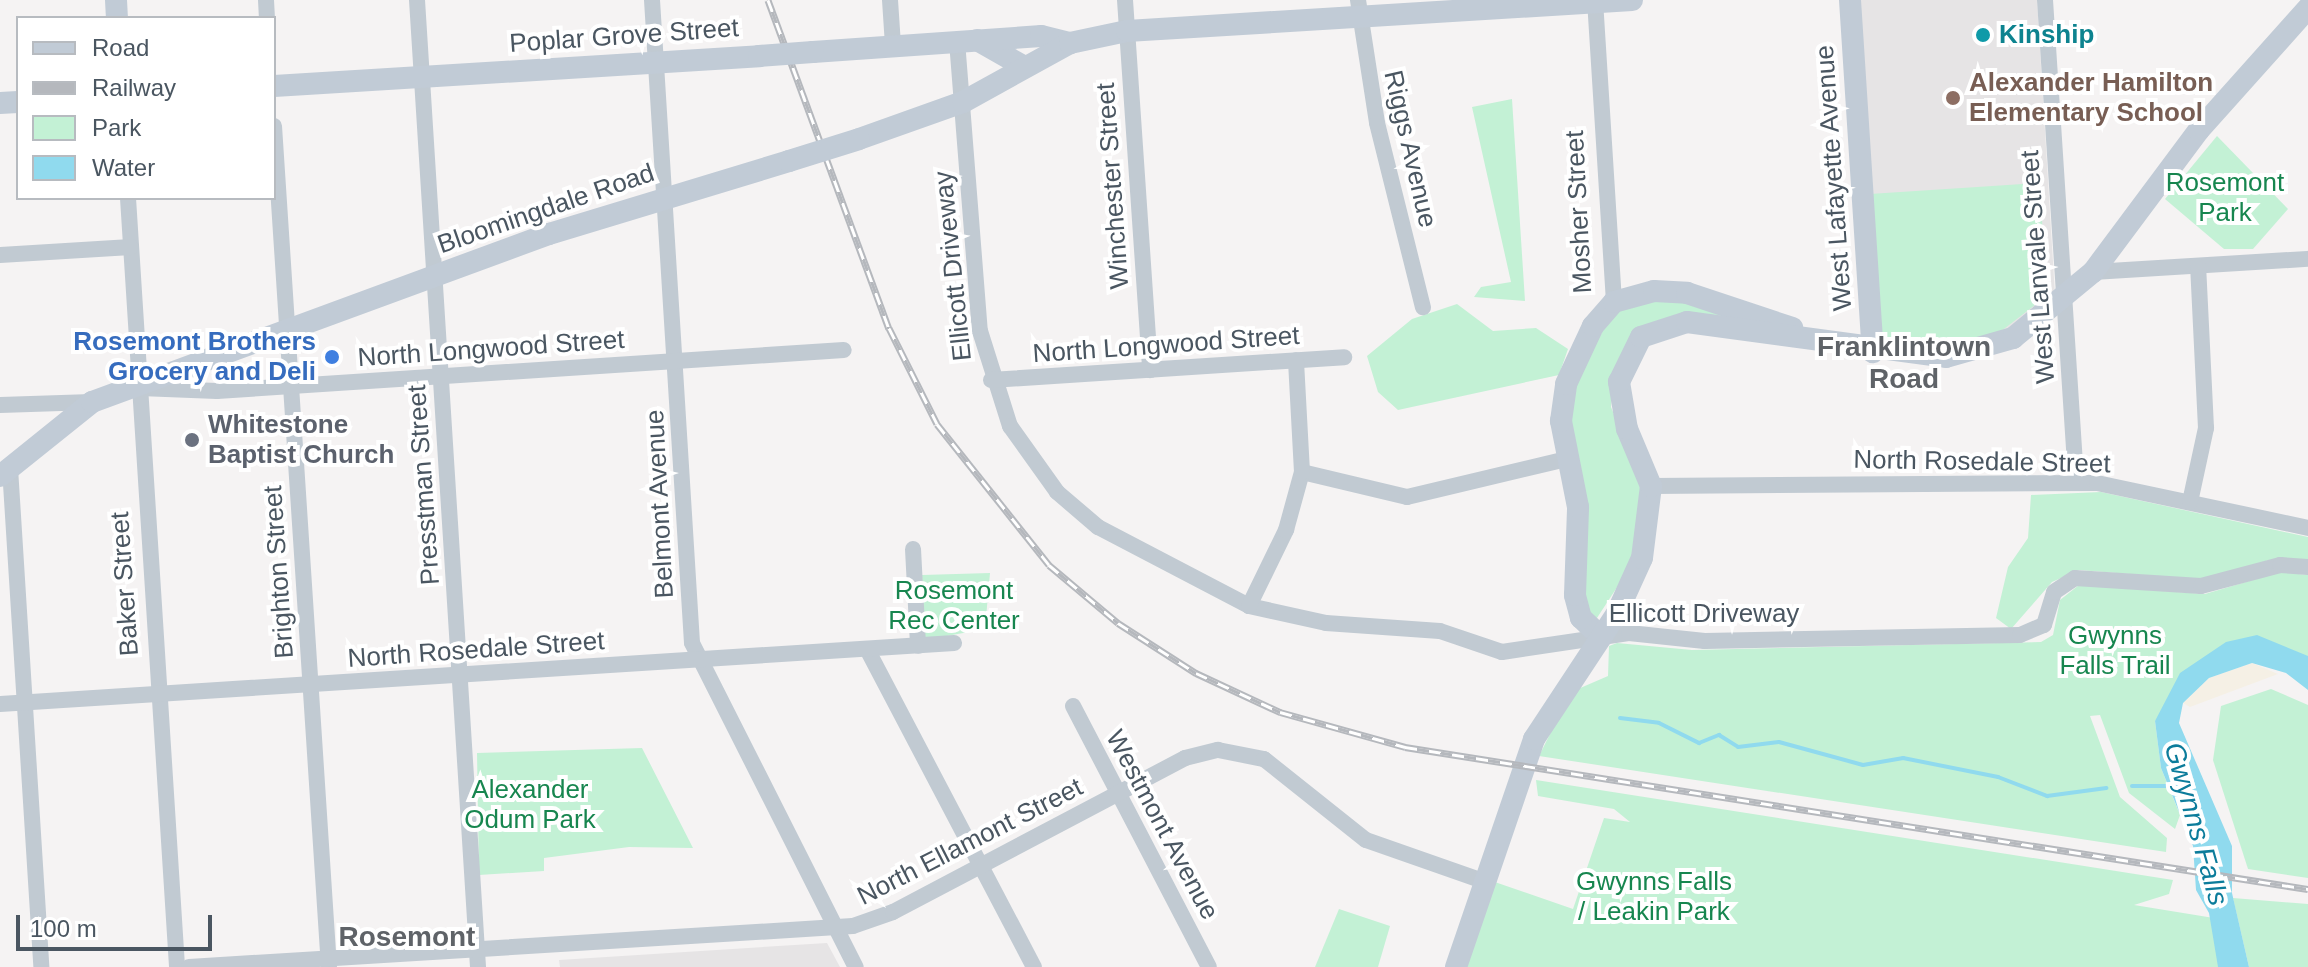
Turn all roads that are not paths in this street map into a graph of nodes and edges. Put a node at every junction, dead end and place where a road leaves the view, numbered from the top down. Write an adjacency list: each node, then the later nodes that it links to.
1 (417, 0): 17 (street, Presstman Street)
2 (652, 0): 15 (street, Belmont Avenue)
3 (890, 0): 14 (street)
4 (1125, 0): 11 (street, Winchester Street)
5 (1632, 0): 8 (street)
6 (1850, 0): 35 (street, West Lafayette Avenue)
7 (2045, 0): 29 (street, West Lanvale Street)
8 (1595, 1): 9 (street); 30 (street, Mosher Street)
9 (1359, 8): 11 (street); 31 (street, Riggs Avenue)
10 (2308, 8): 27 (street)
11 (1127, 31): 13 (street, Bloomingdale Road); 39 (street, Winchester Street)
12 (967, 40): 13 (street, Poplar Grove Street); 14 (street, Poplar Grove Street); 16 (street); 19 (street, Ellicott Driveway)
13 (1070, 43): 16 (street, Bloomingdale Road)
14 (893, 45): 15 (street, Poplar Grove Street, bridge)
15 (656, 61): 17 (street, Poplar Grove Street); 21 (street, Belmont Avenue)
16 (1023, 66): 19 (street, Bloomingdale Road)
17 (422, 77): 18 (street, Poplar Grove Street); 28 (street, Presstman Street)
18 (276, 86)
19 (963, 102): 21 (street, Bloomingdale Road, bridge); 41 (street, Ellicott Driveway)
20 (276, 158): 32 (street, Brighton Street)
21 (666, 198): 28 (street, Bloomingdale Road); 38 (street, Belmont Avenue)
22 (128, 200): 23 (street, Baker Street)
23 (131, 247): 24 (street); 43 (street, Baker Street)
24 (0, 255)
25 (2308, 259): 26 (street)
26 (2198, 266): 27 (street); 51 (street)
27 (2093, 272): 29 (street)
28 (434, 276): 32 (street, Bloomingdale Road); 40 (street, Presstman Street)
29 (2064, 299): 35 (street); 49 (street, West Lanvale Street)
30 (1614, 302): 33 (street); 46 (street, Mosher Street)
31 (1423, 307)
32 (287, 331): 42 (street, Brighton Street); 43 (street, Bloomingdale Road)
33 (1833, 344): 35 (street); 50 (street)
34 (844, 350): 38 (street, North Longwood Street)
35 (1873, 352)
36 (1344, 357): 37 (street, North Longwood Street)
37 (1296, 360): 39 (street, North Longwood Street); 48 (street)
38 (676, 361): 40 (street, North Longwood Street); 60 (street, Belmont Avenue)
39 (1150, 370): 41 (street, North Longwood Street)
40 (441, 377): 42 (street, North Longwood Street); 61 (street, Presstman Street)
41 (991, 380): 55 (street, Ellicott Driveway)
42 (291, 387): 43 (street, North Longwood Street); 62 (street, Brighton Street)
43 (140, 388): 44 (street, Bloomingdale Road); 63 (street, Baker Street)
44 (92, 402): 45 (street); 47 (street, Bloomingdale Road)
45 (0, 405)
46 (1566, 459): 48 (street); 56 (street, Mosher Street)
47 (5, 472): 64 (street)
48 (1302, 472): 55 (street)
49 (2076, 483): 50 (street, North Rosedale Street); 51 (street, North Rosedale Street)
50 (1651, 486): 56 (street)
51 (2190, 502): 52 (street, North Rosedale Street)
52 (2308, 528)
53 (913, 549): 58 (street)
54 (2308, 567): 56 (street, Ellicott Driveway)
55 (1249, 606): 56 (street, Ellicott Driveway)
56 (1601, 637): 69 (street)
57 (954, 643): 58 (street, North Rosedale Street)
58 (918, 646): 59 (street, North Rosedale Street)
59 (867, 649): 60 (street, North Rosedale Street); 68 (street)
60 (697, 660): 61 (street, North Rosedale Street); 70 (street, Belmont Avenue)
61 (460, 674): 62 (street, North Rosedale Street); 71 (street, Presstman Street)
62 (310, 684): 63 (street, North Rosedale Street); 72 (street, Brighton Street)
63 (160, 694): 64 (street, North Rosedale Street); 74 (street, Baker Street)
64 (24, 703): 65 (street, North Rosedale Street); 73 (street)
65 (0, 704)
66 (1073, 706): 67 (street, Westmont Avenue)
67 (1118, 794): 68 (street, North Ellamont Street); 69 (street, North Ellamont Street); 79 (street, Westmont Avenue)
68 (982, 867): 70 (street, North Ellamont Street); 78 (street)
69 (1483, 881): 80 (street)
70 (836, 927): 71 (street, North Ellamont Street); 77 (street, Belmont Avenue)
71 (477, 948): 72 (street, North Ellamont Street); 76 (street, Presstman Street)
72 (329, 963): 75 (street, North Ellamont Street)
73 (41, 967)
74 (177, 967)
75 (189, 967)
76 (478, 967)
77 (856, 967)
78 (1034, 967)
79 (1209, 967)
80 (1456, 967)

